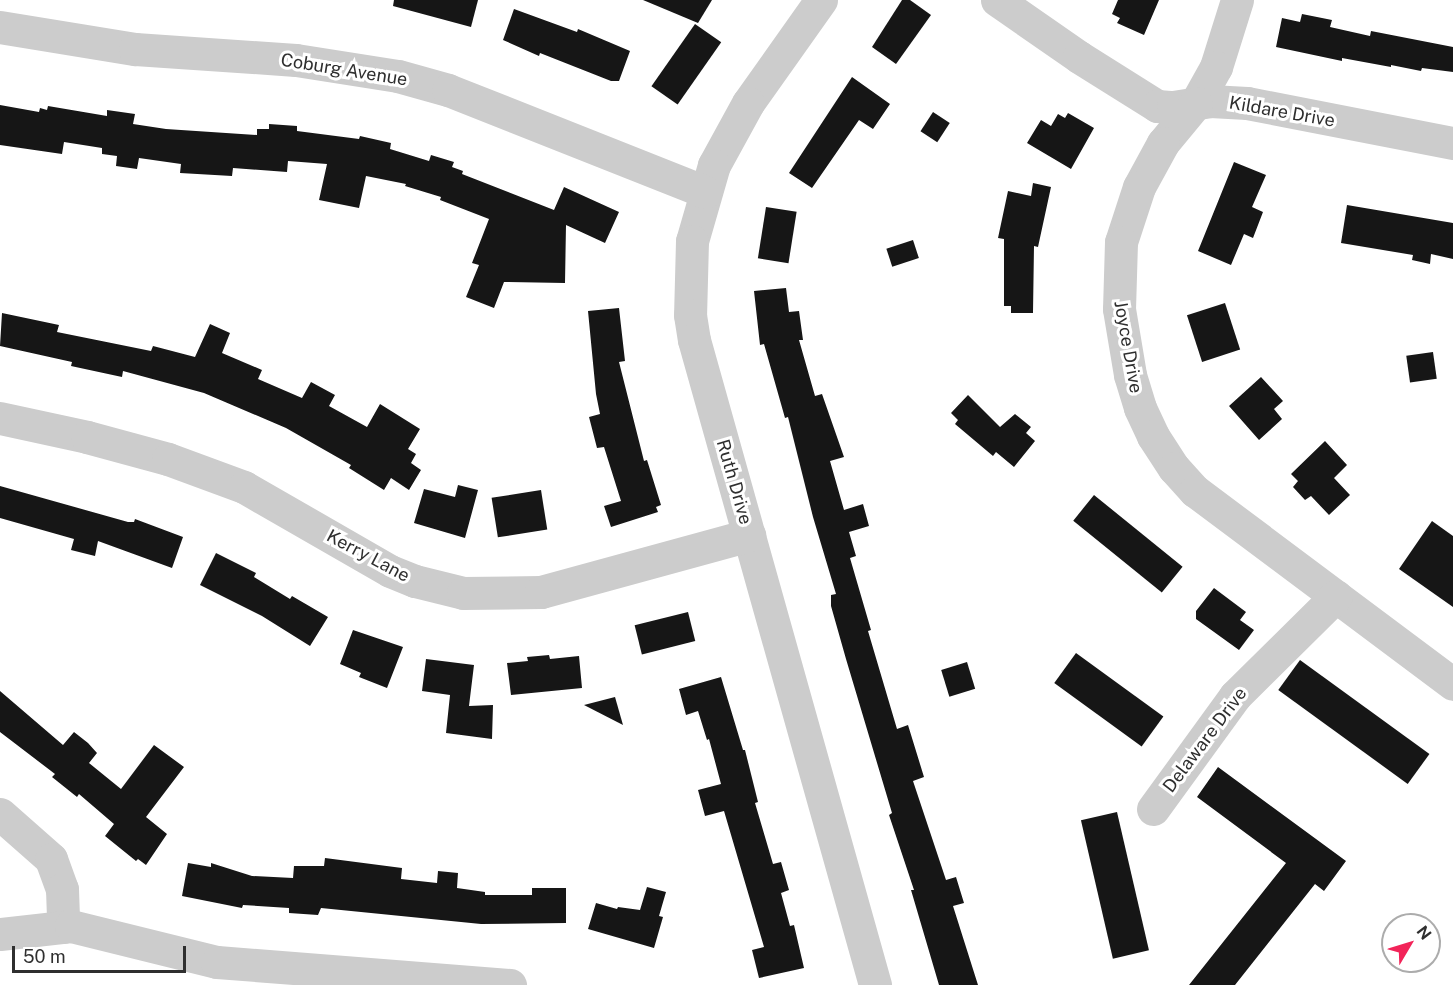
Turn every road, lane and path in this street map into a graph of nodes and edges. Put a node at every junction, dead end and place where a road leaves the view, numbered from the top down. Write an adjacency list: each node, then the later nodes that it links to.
1 (821, 0): 7 (street, Ruth Drive)
2 (997, 0): 5 (street, Kildare Drive)
3 (1237, 0): 5 (street, Joyce Drive)
4 (0, 27): 7 (street, Coburg Avenue)
5 (1196, 103): 6 (street, Kildare Drive); 10 (street, Joyce Drive)
6 (1453, 143)
7 (705, 192): 9 (street, Ruth Drive)
8 (0, 418): 9 (street, Kerry Lane)
9 (749, 535): 17 (street, Ruth Drive)
10 (1336, 597): 11 (street, Joyce Drive); 12 (street, Delaware Drive)
11 (1453, 684)
12 (1153, 808)
13 (0, 814): 14 (street)
14 (63, 927): 15 (street); 16 (street)
15 (0, 934)
16 (510, 985)
17 (875, 985)

